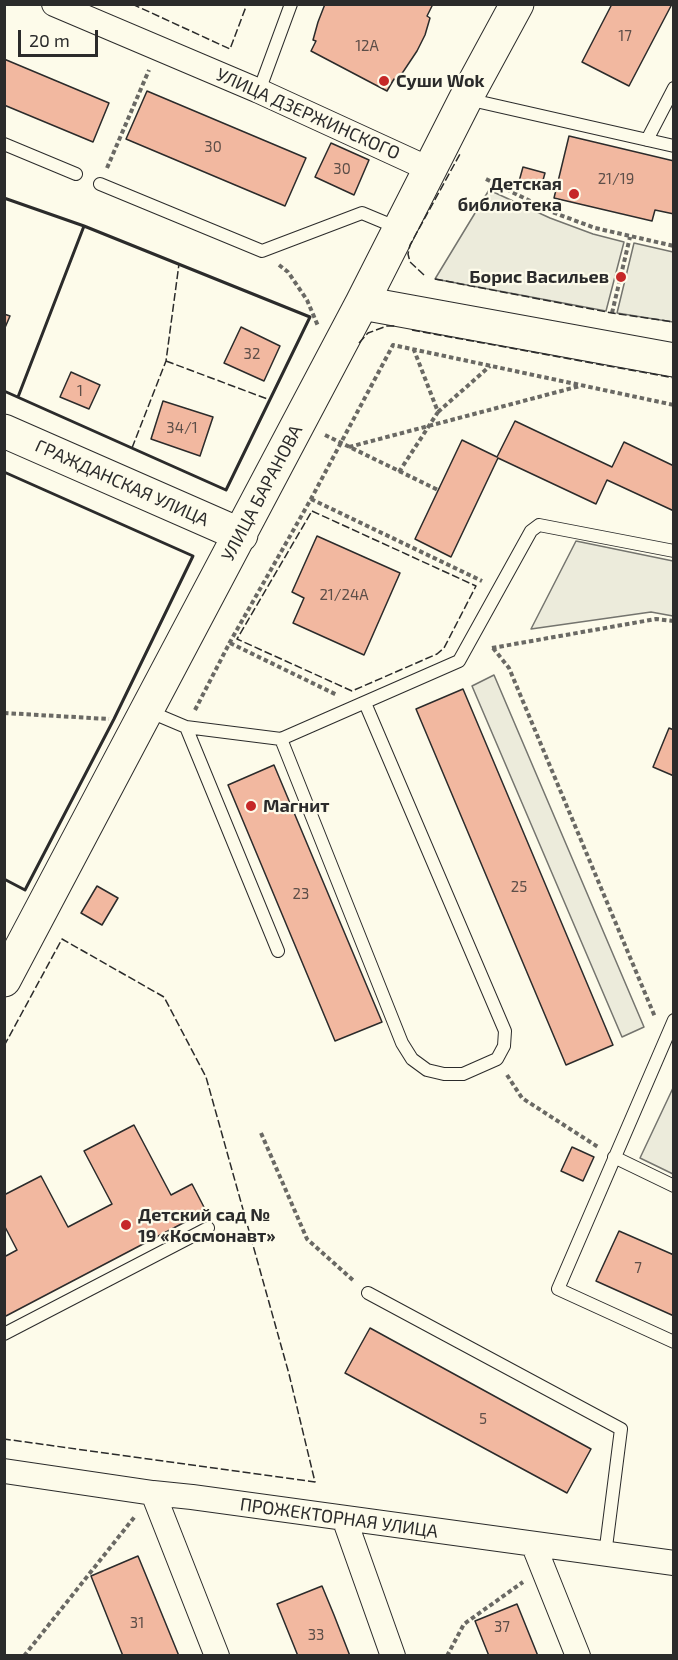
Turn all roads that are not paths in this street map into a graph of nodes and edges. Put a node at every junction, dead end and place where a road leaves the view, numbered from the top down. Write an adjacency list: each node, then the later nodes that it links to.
1 (54, 4): 5 (street, УЛИЦА ДЗЕРЖИНСКОГО)
2 (291, 4): 5 (lane)
3 (518, 4): 6 (street, УЛИЦА БАРАНОВА)
4 (674, 88): 7 (lane)
5 (259, 91): 10 (street, УЛИЦА ДЗЕРЖИНСКОГО)
6 (466, 98): 7 (lane); 10 (street, УЛИЦА БАРАНОВА)
7 (647, 140): 9 (lane)
8 (4, 144): 11 (lane)
9 (674, 146)
10 (429, 169): 13 (street, УЛИЦА БАРАНОВА)
11 (76, 174)
12 (100, 184): 13 (lane)
13 (393, 242): 14 (street, УЛИЦА БАРАНОВА); 15 (street)
14 (362, 303): 15 (street); 18 (street, УЛИЦА БАРАНОВА)
15 (411, 312): 16 (street)
16 (674, 360)
17 (4, 431): 18 (street, ГРАЖДАНСКАЯ УЛИЦА)
18 (241, 535): 21 (street, УЛИЦА БАРАНОВА)
19 (674, 551): 20 (lane)
20 (362, 704): 23 (lane); 23 (lane)
21 (148, 711): 22 (lane); 25 (street, УЛИЦА БАРАНОВА)
22 (186, 727): 23 (lane); 24 (lane)
23 (281, 739)
24 (278, 951)
25 (4, 980)
26 (674, 1020): 27 (lane)
27 (614, 1157): 28 (lane); 32 (lane)
28 (674, 1186)
29 (208, 1228): 31 (lane)
30 (369, 1293): 37 (lane)
31 (4, 1334)
32 (674, 1342)
33 (4, 1471): 34 (street, ПРОЖЕКТОРНАЯ УЛИЦА)
34 (153, 1493): 35 (street, ПРОЖЕКТОРНАЯ УЛИЦА); 39 (street)
35 (344, 1518): 36 (street, ПРОЖЕКТОРНАЯ УЛИЦА); 40 (street)
36 (534, 1545): 37 (street, ПРОЖЕКТОРНАЯ УЛИЦА); 41 (street)
37 (605, 1555): 38 (street, ПРОЖЕКТОРНАЯ УЛИЦА)
38 (674, 1563)
39 (217, 1656)
40 (393, 1656)
41 (578, 1656)

